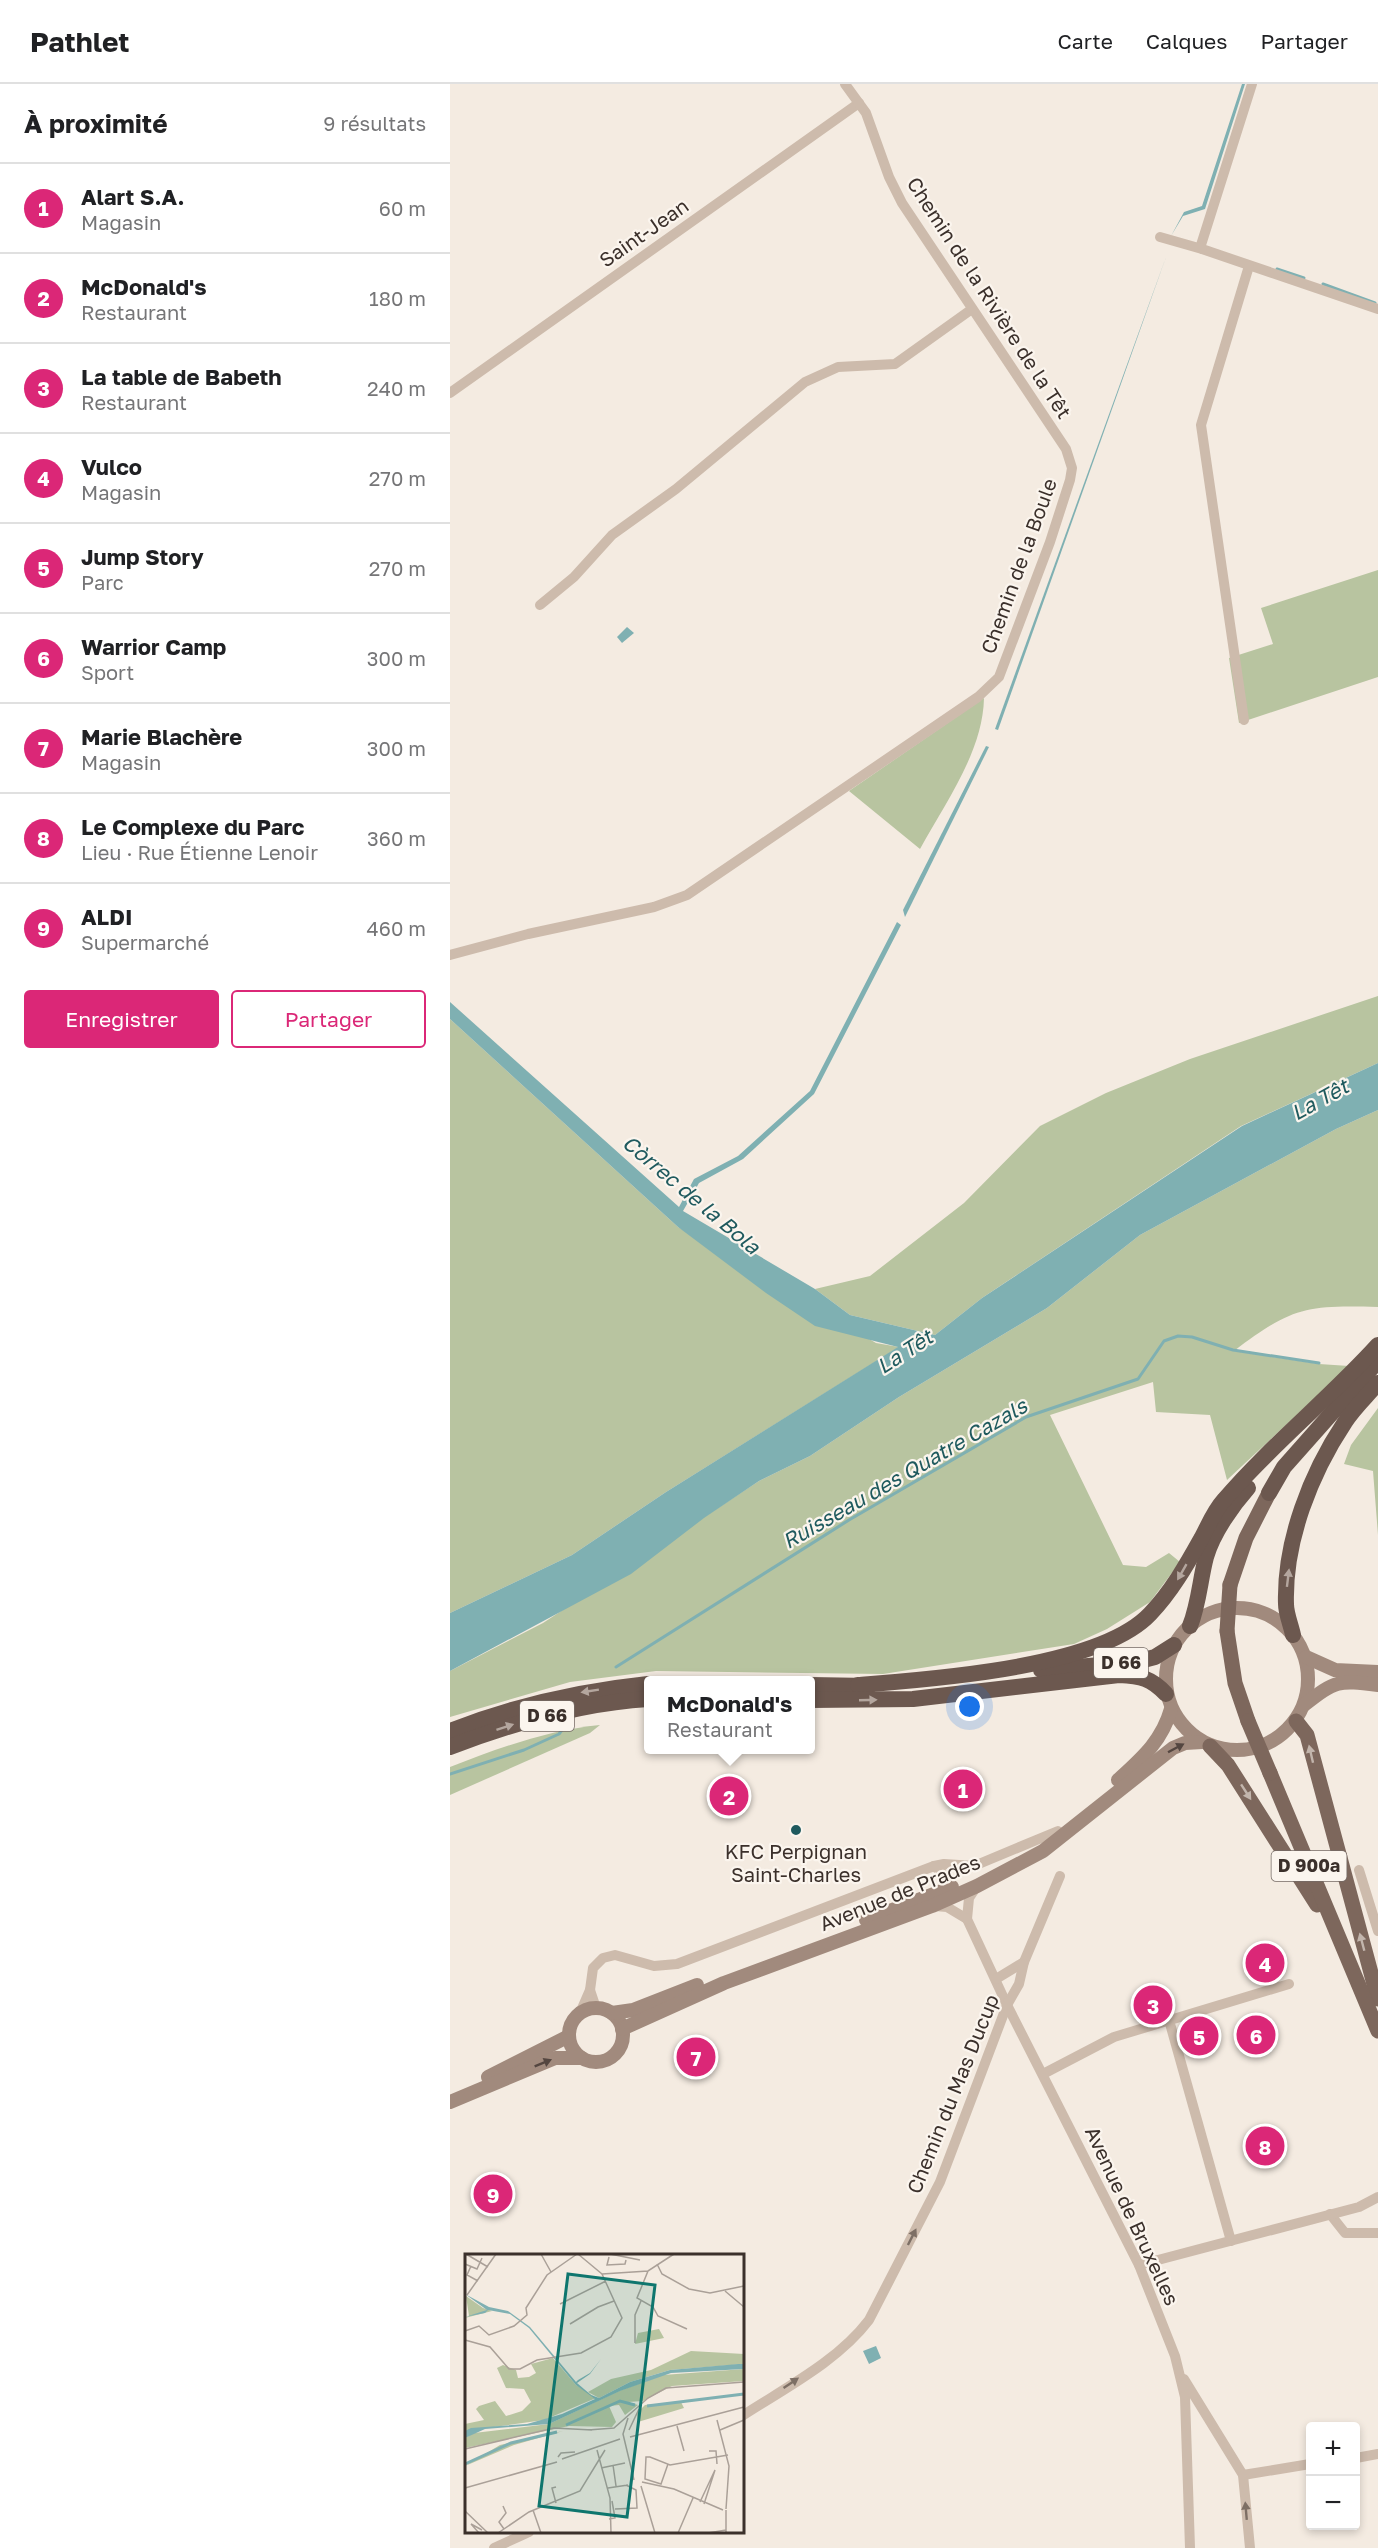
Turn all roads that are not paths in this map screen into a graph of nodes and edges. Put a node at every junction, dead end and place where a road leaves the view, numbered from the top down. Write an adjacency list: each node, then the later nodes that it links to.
1 (845, 84): 3 (street, Chemin de la Rivière de la Têt)
2 (1252, 84): 5 (street)
3 (859, 103): 7 (street, Chemin de la Rivière de la Têt); 9 (street, Saint-Jean)
4 (1160, 237): 5 (street)
5 (1202, 249): 6 (street)
6 (1249, 266): 8 (street); 12 (street)
7 (972, 309): 10 (street, Chemin de la Rivière de la Têt); 11 (street)
8 (1378, 309)
9 (450, 393)
10 (1072, 468): 13 (street, Chemin de la Boule)
11 (540, 606)
12 (1244, 720)
13 (450, 955)
14 (1378, 1345): 28 (highway, one-way to 28)
15 (1378, 1354): 20 (highway)
16 (1378, 1361): 19 (highway, D 900a)
17 (1378, 1375): 19 (highway, D 900a)
18 (1378, 1383): 21 (highway, one-way to 18)
19 (1269, 1493): 47 (main road, D 900a, bridge)
20 (1190, 1626): 21 (main road); 22 (main road)
21 (1293, 1635): 23 (main road)
22 (1174, 1645): 25 (highway, D 66); 32 (main road)
23 (1306, 1657): 24 (main road); 33 (main road)
24 (1378, 1672)
25 (1064, 1674): 28 (highway, D 66); 31 (highway, D 66, one-way to 25); 32 (highway, D 66)
26 (644, 1685): 35 (highway, D 66, one-way to 35)
27 (815, 1685): 28 (highway, D 66)
28 (858, 1685)
29 (1378, 1685): 33 (main road)
30 (644, 1700): 37 (highway, D 66, one-way to 30)
31 (815, 1700)
32 (1169, 1702): 36 (main road); 38 (main road, Avenue de Prades)
33 (1304, 1705): 34 (main road)
34 (1296, 1721): 36 (main road); 52 (main road, one-way to 34)
35 (450, 1731)
36 (1206, 1744): 42 (main road, Avenue de Prades, one-way to 36); 47 (main road, one-way to 47)
37 (450, 1747)
38 (1058, 1831): 39 (street); 43 (main road, Avenue de Prades)
39 (934, 1866): 43 (street); 51 (street)
40 (1359, 1870): 46 (street)
41 (1060, 1876): 48 (street, Chemin du Mas Ducup)
42 (977, 1886): 44 (main road, Avenue de Prades); 45 (street)
43 (945, 1891): 56 (main road, Avenue de Prades)
44 (932, 1905): 45 (street); 58 (main road, Avenue de Prades)
45 (967, 1919): 49 (street, Avenue de Bruxelles)
46 (1378, 1931)
47 (1347, 1958): 59 (main road, D 900a)
48 (1024, 1962): 49 (street, Chemin du Mas Ducup); 53 (street, Chemin du Mas Ducup)
49 (996, 1978): 53 (street, Avenue de Bruxelles)
50 (1289, 1984): 57 (street)
51 (590, 1990): 54 (street); 55 (street)
52 (1378, 1999)
53 (1007, 2005): 62 (street, Avenue de Bruxelles); 73 (street, Chemin du Mas Ducup, one-way to 53)
54 (596, 2008): 55 (main road); 56 (main road)
55 (580, 2013): 60 (main road)
56 (612, 2013): 58 (main road)
57 (1169, 2020): 62 (street); 70 (street)
58 (622, 2028): 61 (main road)
59 (1378, 2031)
60 (569, 2036): 61 (main road); 63 (main road)
61 (582, 2058): 64 (main road, one-way to 61)
62 (1043, 2074): 71 (street, Avenue de Bruxelles)
63 (450, 2097)
64 (450, 2102)
65 (1378, 2197): 67 (street)
66 (1378, 2205): 67 (street)
67 (1359, 2206): 68 (street)
68 (1330, 2214): 69 (street); 70 (street)
69 (1378, 2233)
70 (1231, 2241): 71 (street)
71 (1139, 2265): 72 (street, Avenue de Bruxelles)
72 (1181, 2374): 77 (street); 80 (street, Avenue de Bruxelles)
73 (744, 2415)
74 (1378, 2454): 75 (street)
75 (1360, 2457)
76 (1306, 2465): 77 (street)
77 (1243, 2475): 81 (street, one-way to 77)
78 (526, 2533): 79 (street)
79 (494, 2548)
80 (1190, 2548)
81 (1250, 2548)

